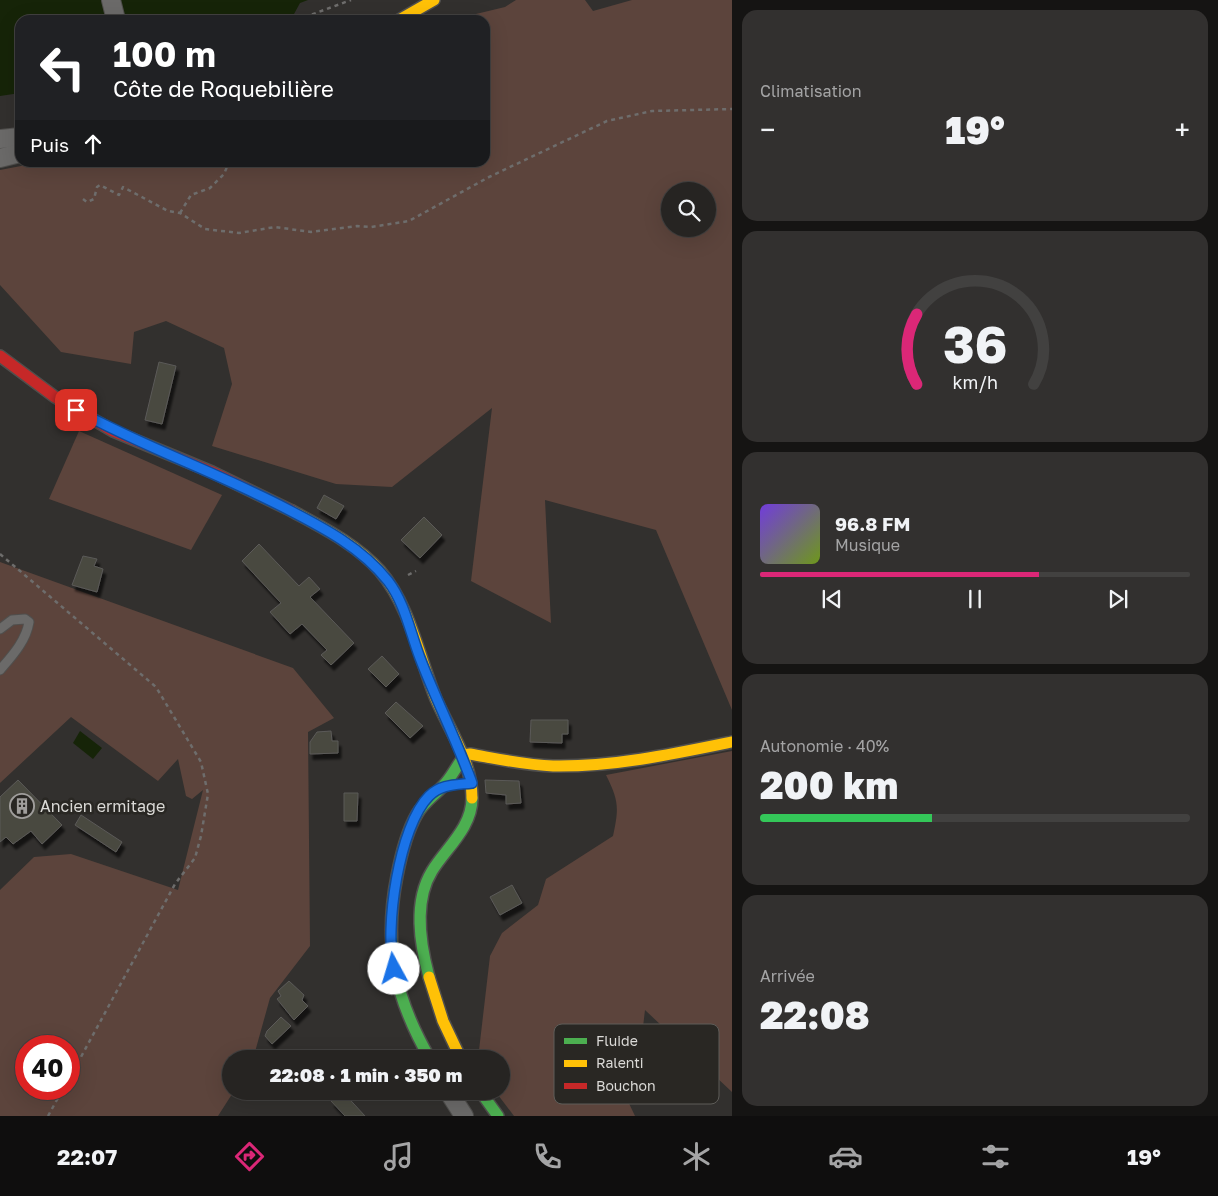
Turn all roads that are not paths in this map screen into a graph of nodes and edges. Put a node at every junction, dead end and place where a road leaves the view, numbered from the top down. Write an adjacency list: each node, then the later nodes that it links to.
1 (111, 0): 3 (street)
2 (434, 0): 4 (street)
3 (115, 15)
4 (408, 15)
5 (15, 137): 6 (street)
6 (0, 139)
7 (15, 155): 8 (street)
8 (0, 158)
9 (0, 356): 13 (street)
10 (0, 629): 11 (lane)
11 (0, 670)
12 (732, 742): 13 (street)
13 (463, 756): 14 (street); 15 (street)
14 (472, 783): 15 (street); 17 (street)
15 (442, 786): 16 (street)
16 (426, 1050)
17 (456, 1050)
18 (454, 1100): 20 (street)
19 (486, 1100): 21 (street)
20 (464, 1116)
21 (498, 1116)

